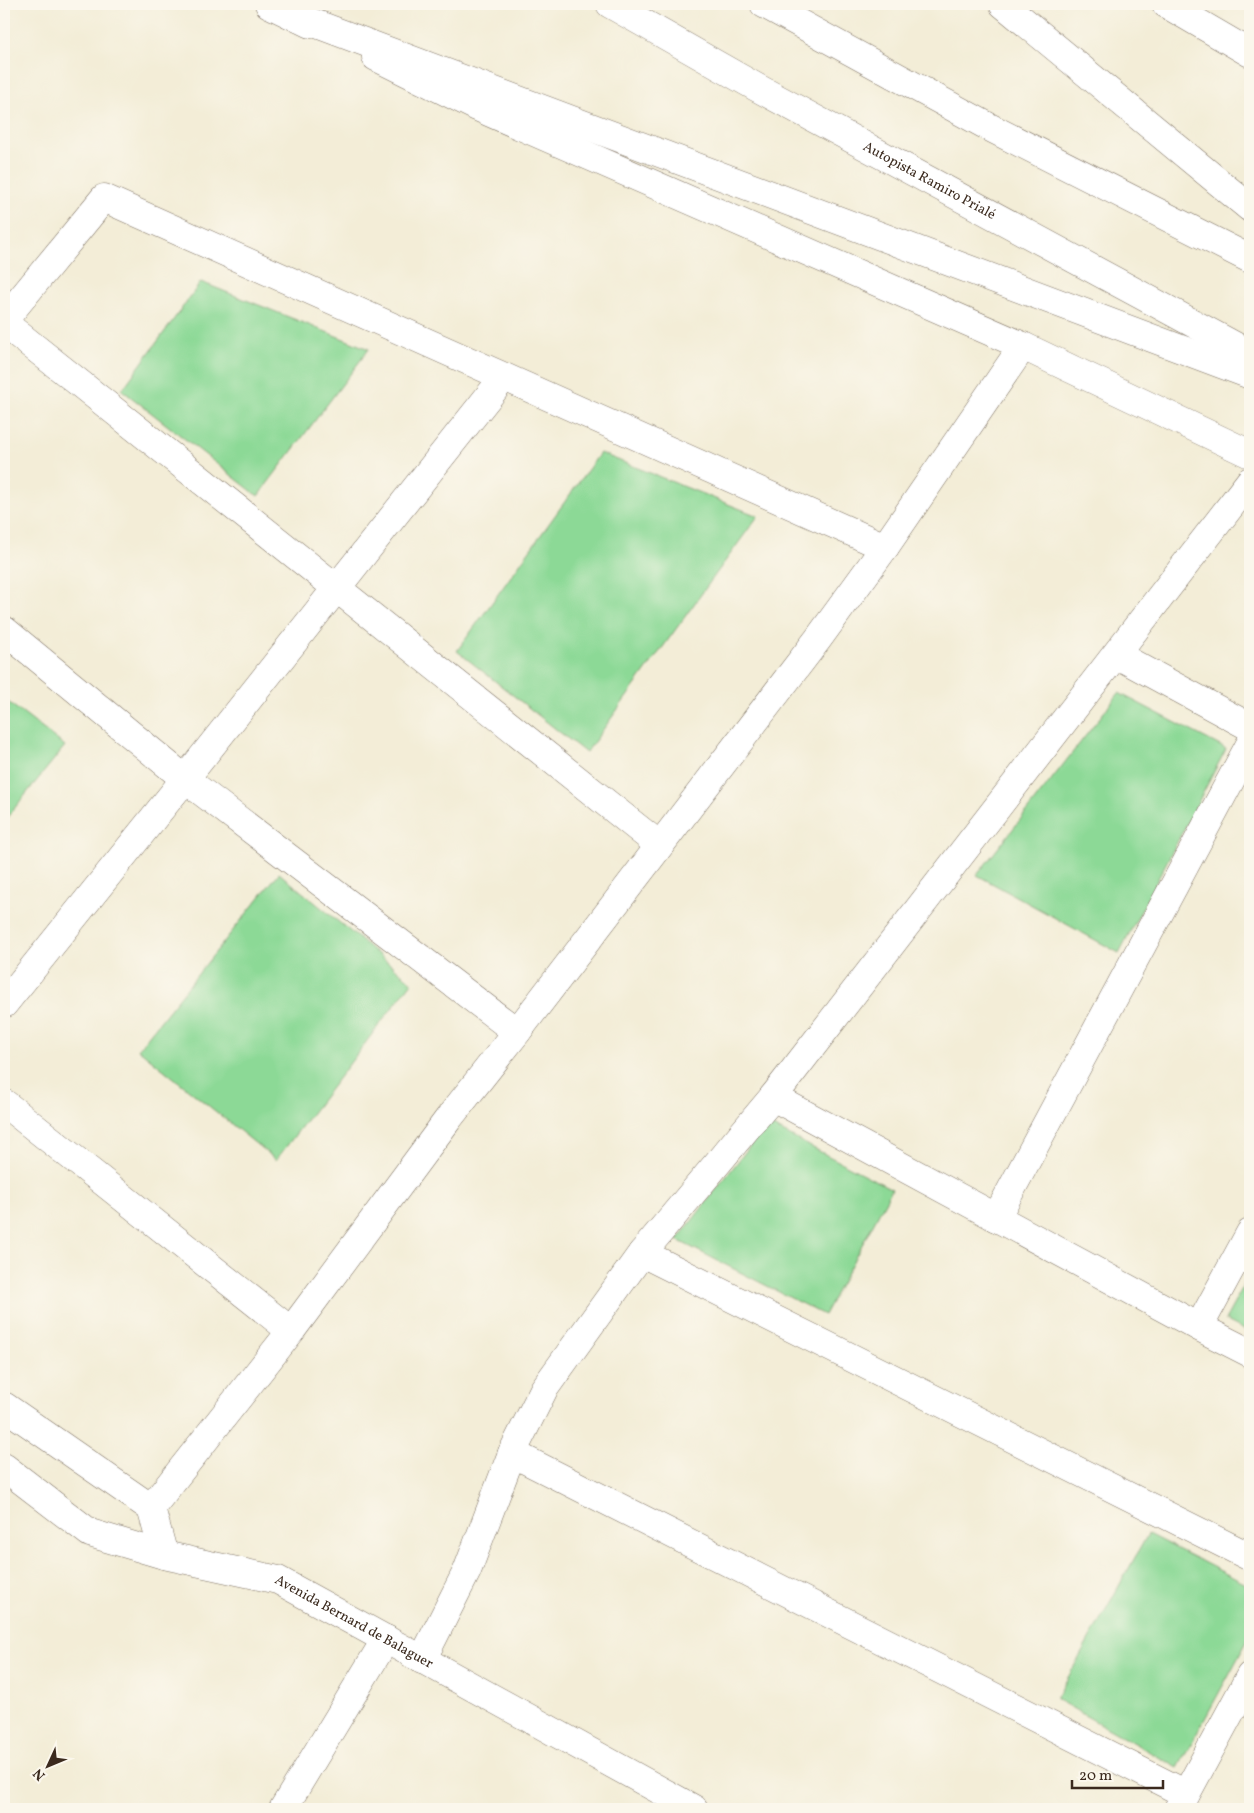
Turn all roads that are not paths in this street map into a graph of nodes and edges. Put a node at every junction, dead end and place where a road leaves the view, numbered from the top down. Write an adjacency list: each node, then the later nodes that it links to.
1 (610, 4): 11 (main road, Autopista Ramiro Prialé)
2 (764, 4): 8 (main road)
3 (1003, 4): 7 (main road)
4 (1166, 4): 6 (main road)
5 (280, 9): 10 (main road); 12 (main road)
6 (1250, 53)
7 (1250, 208)
8 (1250, 259)
9 (4, 321): 13 (main road); 17 (main road)
10 (1023, 346): 14 (main road); 16 (main road)
11 (1250, 354)
12 (1250, 375)
13 (504, 376): 16 (main road); 17 (main road)
14 (1250, 454)
15 (1250, 481): 19 (main road)
16 (885, 547): 23 (main road)
17 (336, 587): 22 (main road); 23 (main road)
18 (4, 630): 22 (main road)
19 (1117, 655): 20 (main road); 26 (main road)
20 (1250, 727)
21 (1250, 744): 28 (main road)
22 (186, 779): 24 (main road); 25 (main road)
23 (659, 845): 25 (main road)
24 (4, 1004)
25 (517, 1032): 32 (main road)
26 (773, 1097): 28 (main road); 30 (main road)
27 (4, 1102): 32 (main road)
28 (996, 1218): 31 (main road)
29 (1250, 1232): 31 (main road)
30 (642, 1252): 35 (main road); 39 (main road)
31 (1199, 1327): 33 (main road)
32 (291, 1331): 37 (main road)
33 (1250, 1353)
34 (4, 1406): 37 (main road)
35 (512, 1453): 41 (main road); 43 (main road)
36 (4, 1467): 38 (main road, Avenida Bernard de Balaguer)
37 (151, 1508): 38 (main road)
38 (164, 1555): 40 (main road, Avenida Bernard de Balaguer)
39 (1250, 1557)
40 (386, 1639): 41 (main road, Avenida Bernard de Balaguer); 44 (main road)
41 (422, 1660): 45 (main road, Avenida Bernard de Balaguer)
42 (1250, 1676): 43 (main road)
43 (1182, 1802)
44 (283, 1809)
45 (694, 1809)

